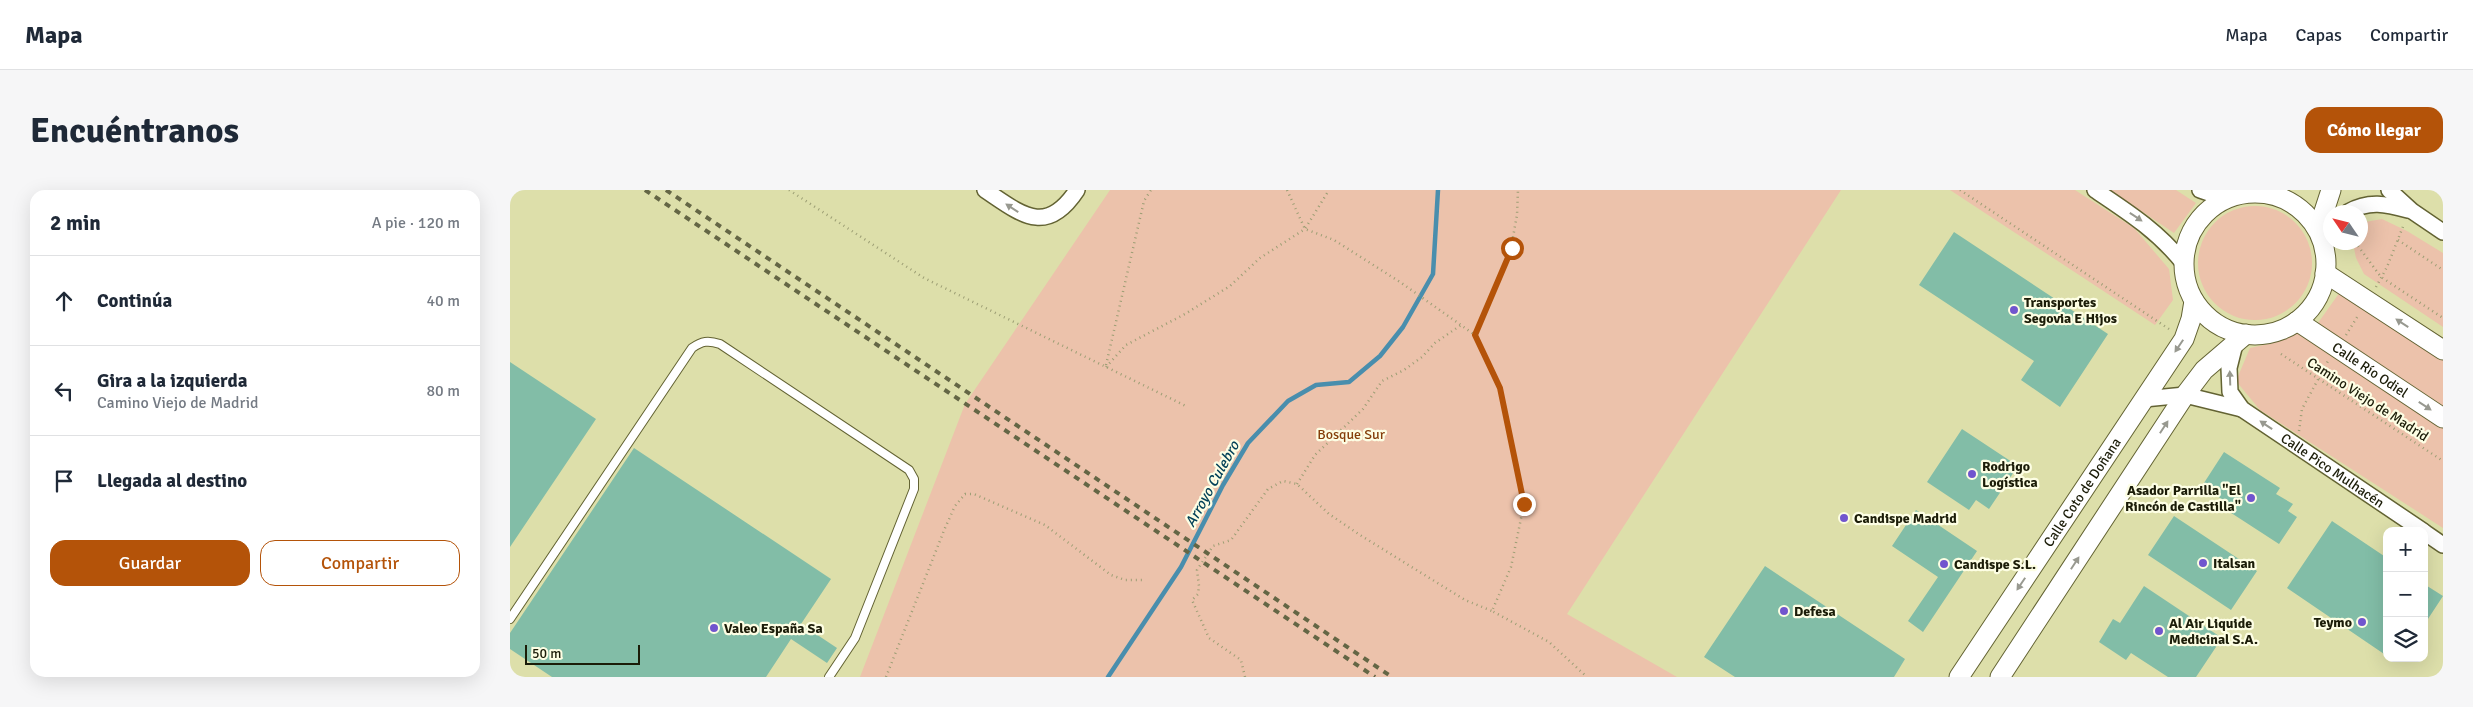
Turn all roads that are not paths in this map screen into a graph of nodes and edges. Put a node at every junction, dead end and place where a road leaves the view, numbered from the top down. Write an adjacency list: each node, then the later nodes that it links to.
1 (984, 190): 2 (street, one-way to 1)
2 (1077, 190)
3 (2095, 190): 15 (street, one-way to 15)
4 (2200, 190): 8 (street)
5 (2331, 190): 9 (street)
6 (2389, 190): 11 (street)
7 (2264, 192): 8 (street); 13 (street)
8 (2237, 194): 15 (street)
9 (2329, 205)
10 (2364, 205): 11 (street)
11 (2408, 217): 12 (street)
12 (2443, 232)
13 (2323, 237)
14 (2324, 250): 16 (street)
15 (2184, 264): 17 (street)
16 (2325, 273): 18 (street); 20 (street, one-way to 16)
17 (2194, 301): 19 (street); 22 (street, Calle Coto de Doñana, one-way to 22)
18 (2297, 321): 19 (street); 24 (street, Calle Río Odiel, one-way to 24)
19 (2241, 339): 21 (street); 23 (street, Calle Pico Mulhacén, one-way to 19)
20 (2443, 350)
21 (2185, 395): 22 (street, Calle Pico Mulhacén); 23 (street, Calle Pico Mulhacén); 31 (street, one-way to 21)
22 (2144, 399): 30 (street, Calle Coto de Doñana, one-way to 30)
23 (2242, 409): 25 (street, Calle Pico Mulhacén, one-way to 23)
24 (2443, 418)
25 (2417, 527)
26 (2428, 534): 27 (street, Calle Pico Mulhacén)
27 (2443, 544)
28 (510, 619): 29 (lane)
29 (829, 677)
30 (1959, 677)
31 (2000, 677)

